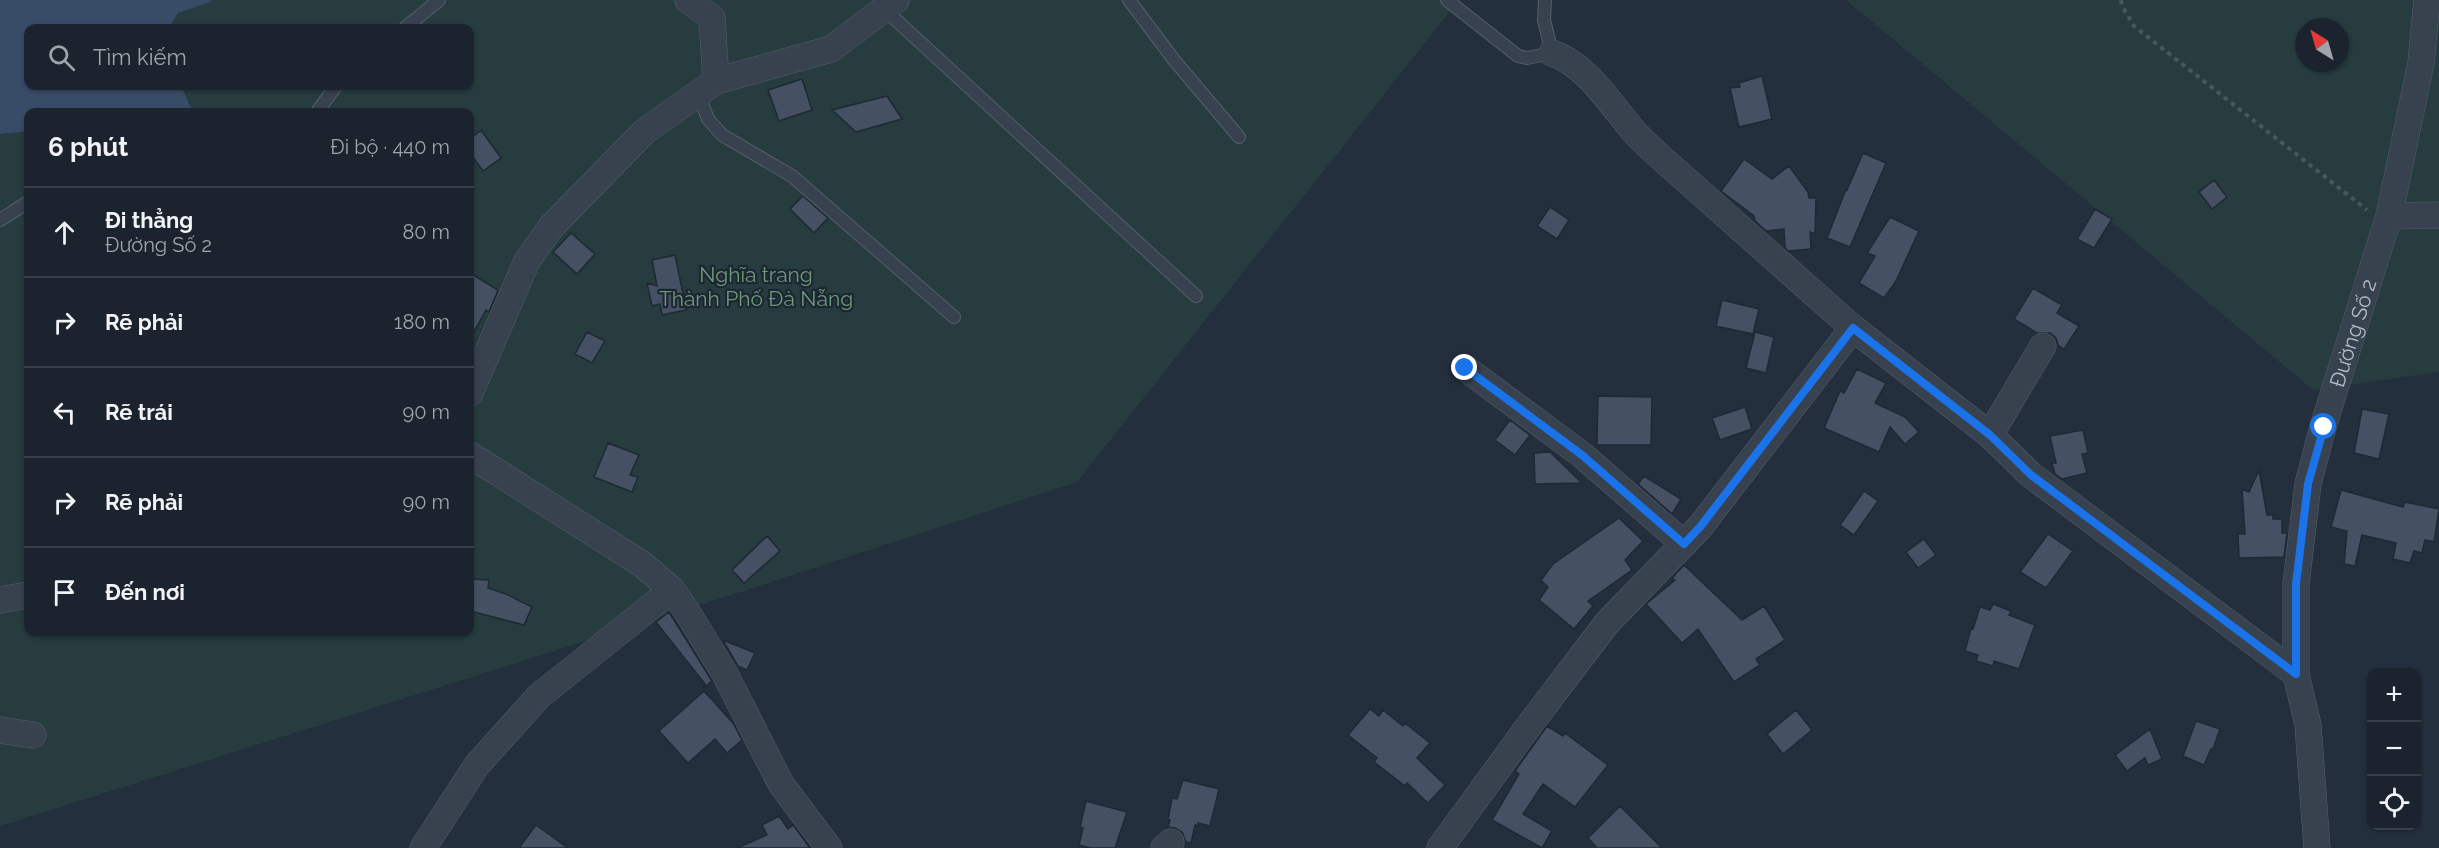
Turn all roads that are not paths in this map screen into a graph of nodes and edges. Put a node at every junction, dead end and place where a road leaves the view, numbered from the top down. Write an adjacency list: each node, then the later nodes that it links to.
1 (439, 0): 8 (lane)
2 (688, 0): 10 (street)
3 (1129, 0): 13 (lane)
4 (1447, 0): 9 (lane)
5 (1545, 0): 9 (lane)
6 (2427, 0): 17 (street, Đường Số 2)
7 (890, 4): 10 (street); 18 (lane)
8 (410, 24)
9 (1552, 53): 20 (street)
10 (707, 87): 19 (lane); 23 (street)
11 (333, 90): 12 (lane)
12 (320, 108)
13 (1239, 137)
14 (24, 205): 16 (lane)
15 (2439, 215): 17 (street)
16 (0, 220)
17 (2387, 220): 28 (street, Đường Số 2)
18 (1196, 296)
19 (954, 316)
20 (1853, 328): 24 (street); 26 (street)
21 (2043, 346): 24 (street)
22 (1465, 368): 26 (street)
23 (474, 384)
24 (1990, 435): 28 (street)
25 (474, 458): 27 (street)
26 (1684, 544): 33 (street)
27 (672, 590): 31 (street); 32 (street)
28 (2296, 674): 34 (street, Đường Số 2)
29 (0, 730): 30 (street)
30 (33, 735)
31 (423, 848)
32 (829, 848)
33 (1440, 848)
34 (2317, 848)

